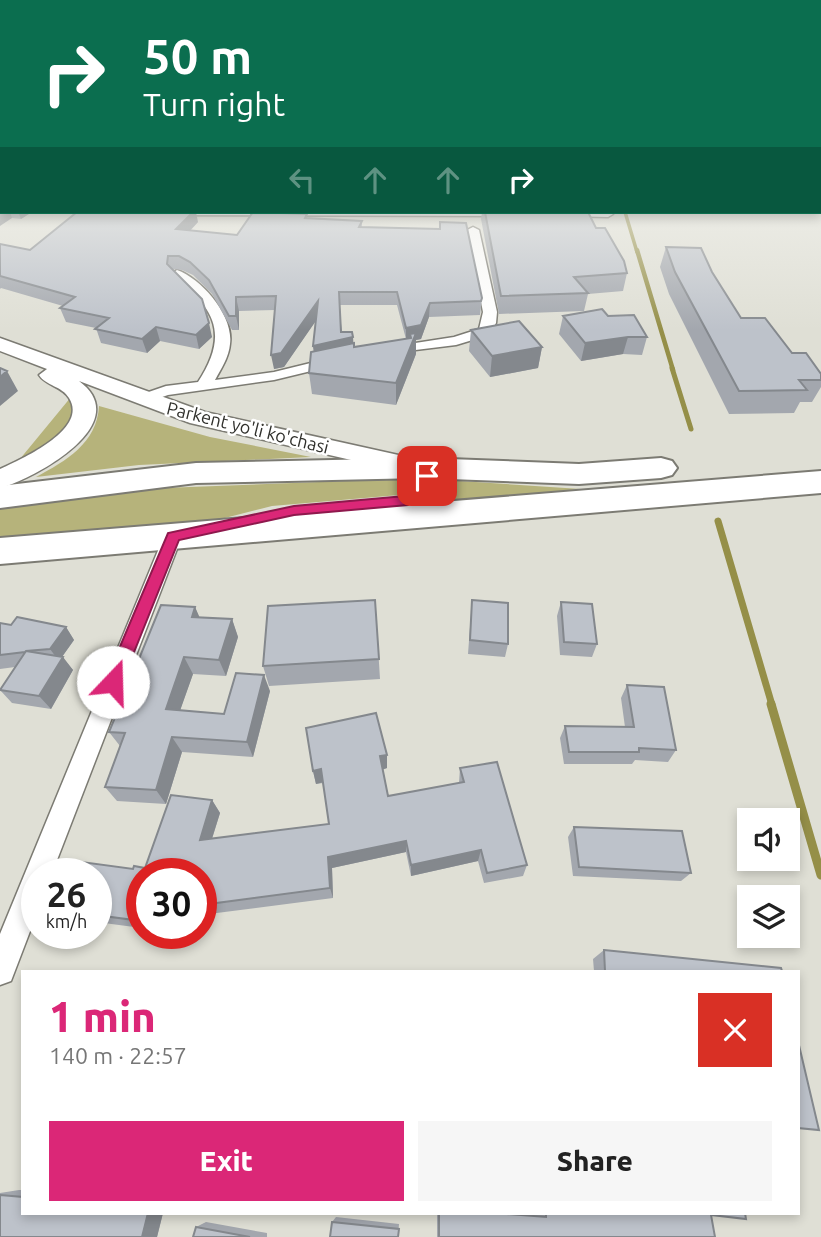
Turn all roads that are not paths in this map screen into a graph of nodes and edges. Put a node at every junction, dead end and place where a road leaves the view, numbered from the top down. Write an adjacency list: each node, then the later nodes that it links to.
1 (473, 230): 4 (street)
2 (177, 274): 7 (street)
3 (0, 344): 8 (street, Parkent yo'li ko'chasi)
4 (373, 354)
5 (11, 358): 11 (street)
6 (347, 359): 7 (street)
7 (203, 386): 8 (street)
8 (142, 399): 10 (street, Parkent yo'li ko'chasi)
9 (821, 456): 10 (highway)
10 (422, 468): 13 (highway); 14 (highway)
11 (0, 479)
12 (821, 482): 14 (highway)
13 (0, 497)
14 (173, 536): 15 (highway); 16 (street)
15 (0, 551)
16 (44, 858)
17 (21, 905): 18 (street)
18 (7, 932): 19 (street)
19 (0, 970)

